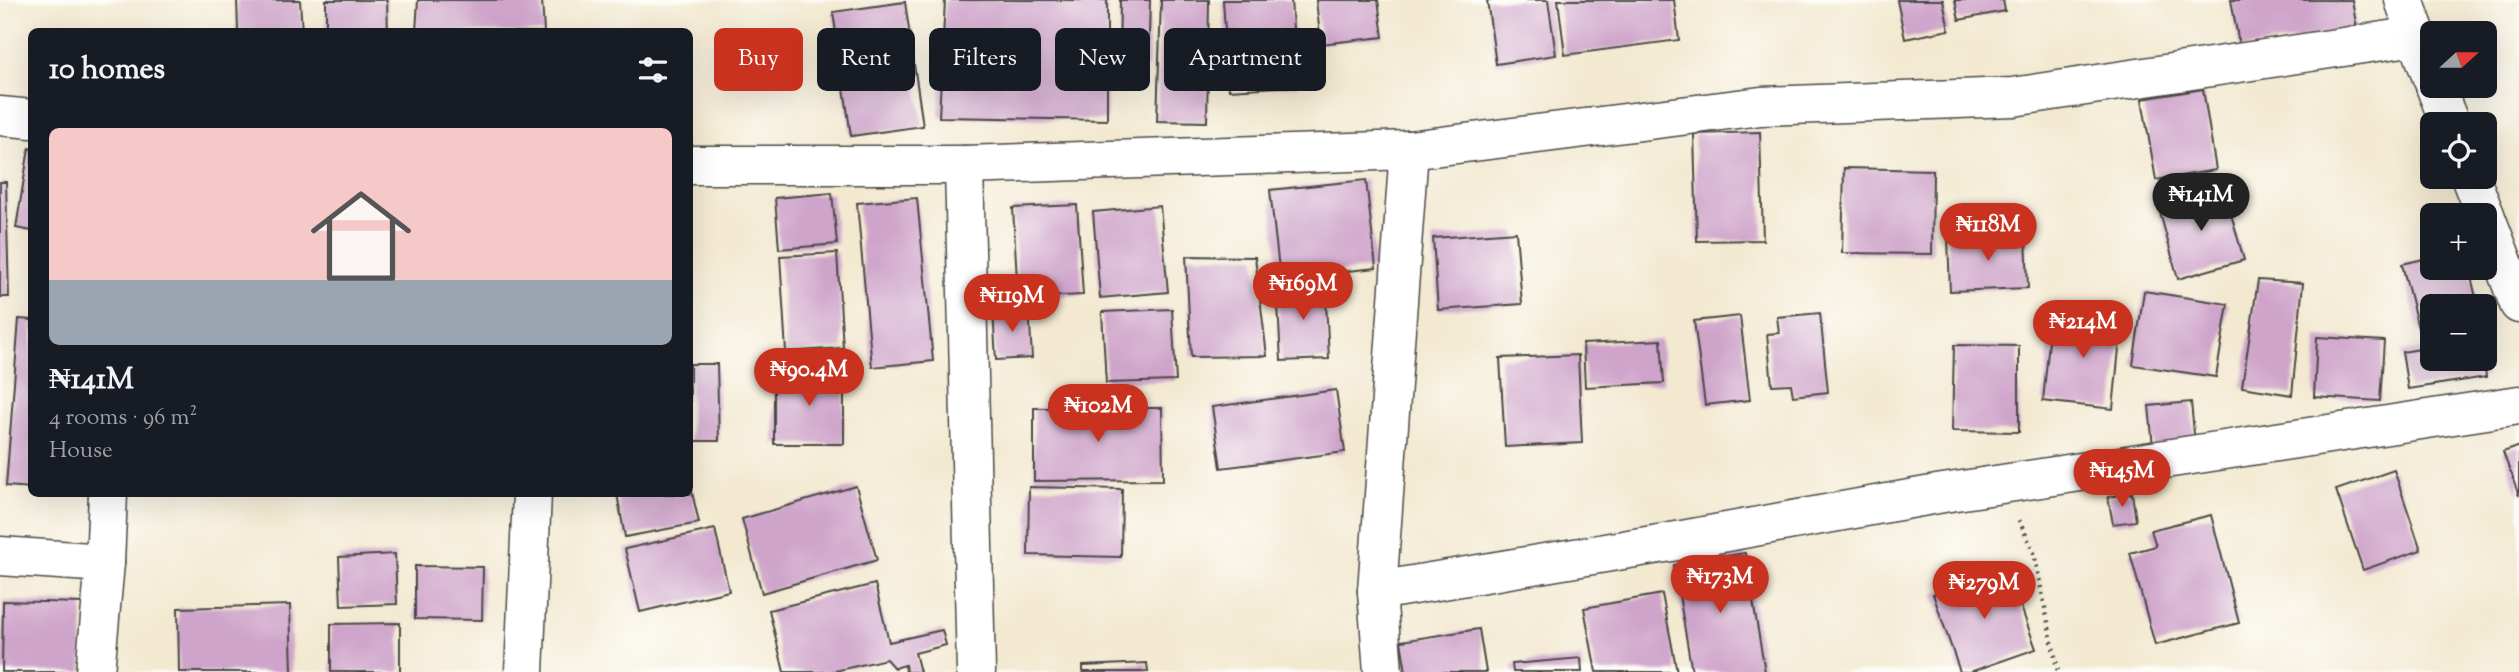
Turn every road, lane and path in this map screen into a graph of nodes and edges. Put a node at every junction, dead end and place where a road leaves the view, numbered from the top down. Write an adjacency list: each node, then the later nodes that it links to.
1 (2404, 0): 2 (street)
2 (2417, 36): 3 (street); 6 (street)
3 (2420, 44)
4 (0, 116): 5 (street)
5 (28, 119)
6 (1409, 150): 8 (street); 17 (street)
7 (693, 165): 8 (street)
8 (964, 165): 20 (street)
9 (2497, 246): 10 (street)
10 (2519, 304)
11 (2519, 405): 12 (street)
12 (2003, 484): 17 (street); 22 (path)
13 (108, 497): 16 (street)
14 (532, 497): 19 (street)
15 (0, 556): 16 (street)
16 (105, 563): 18 (street)
17 (1377, 591): 21 (street)
18 (96, 672)
19 (524, 672)
20 (976, 672)
21 (1383, 672)
22 (2058, 672)

